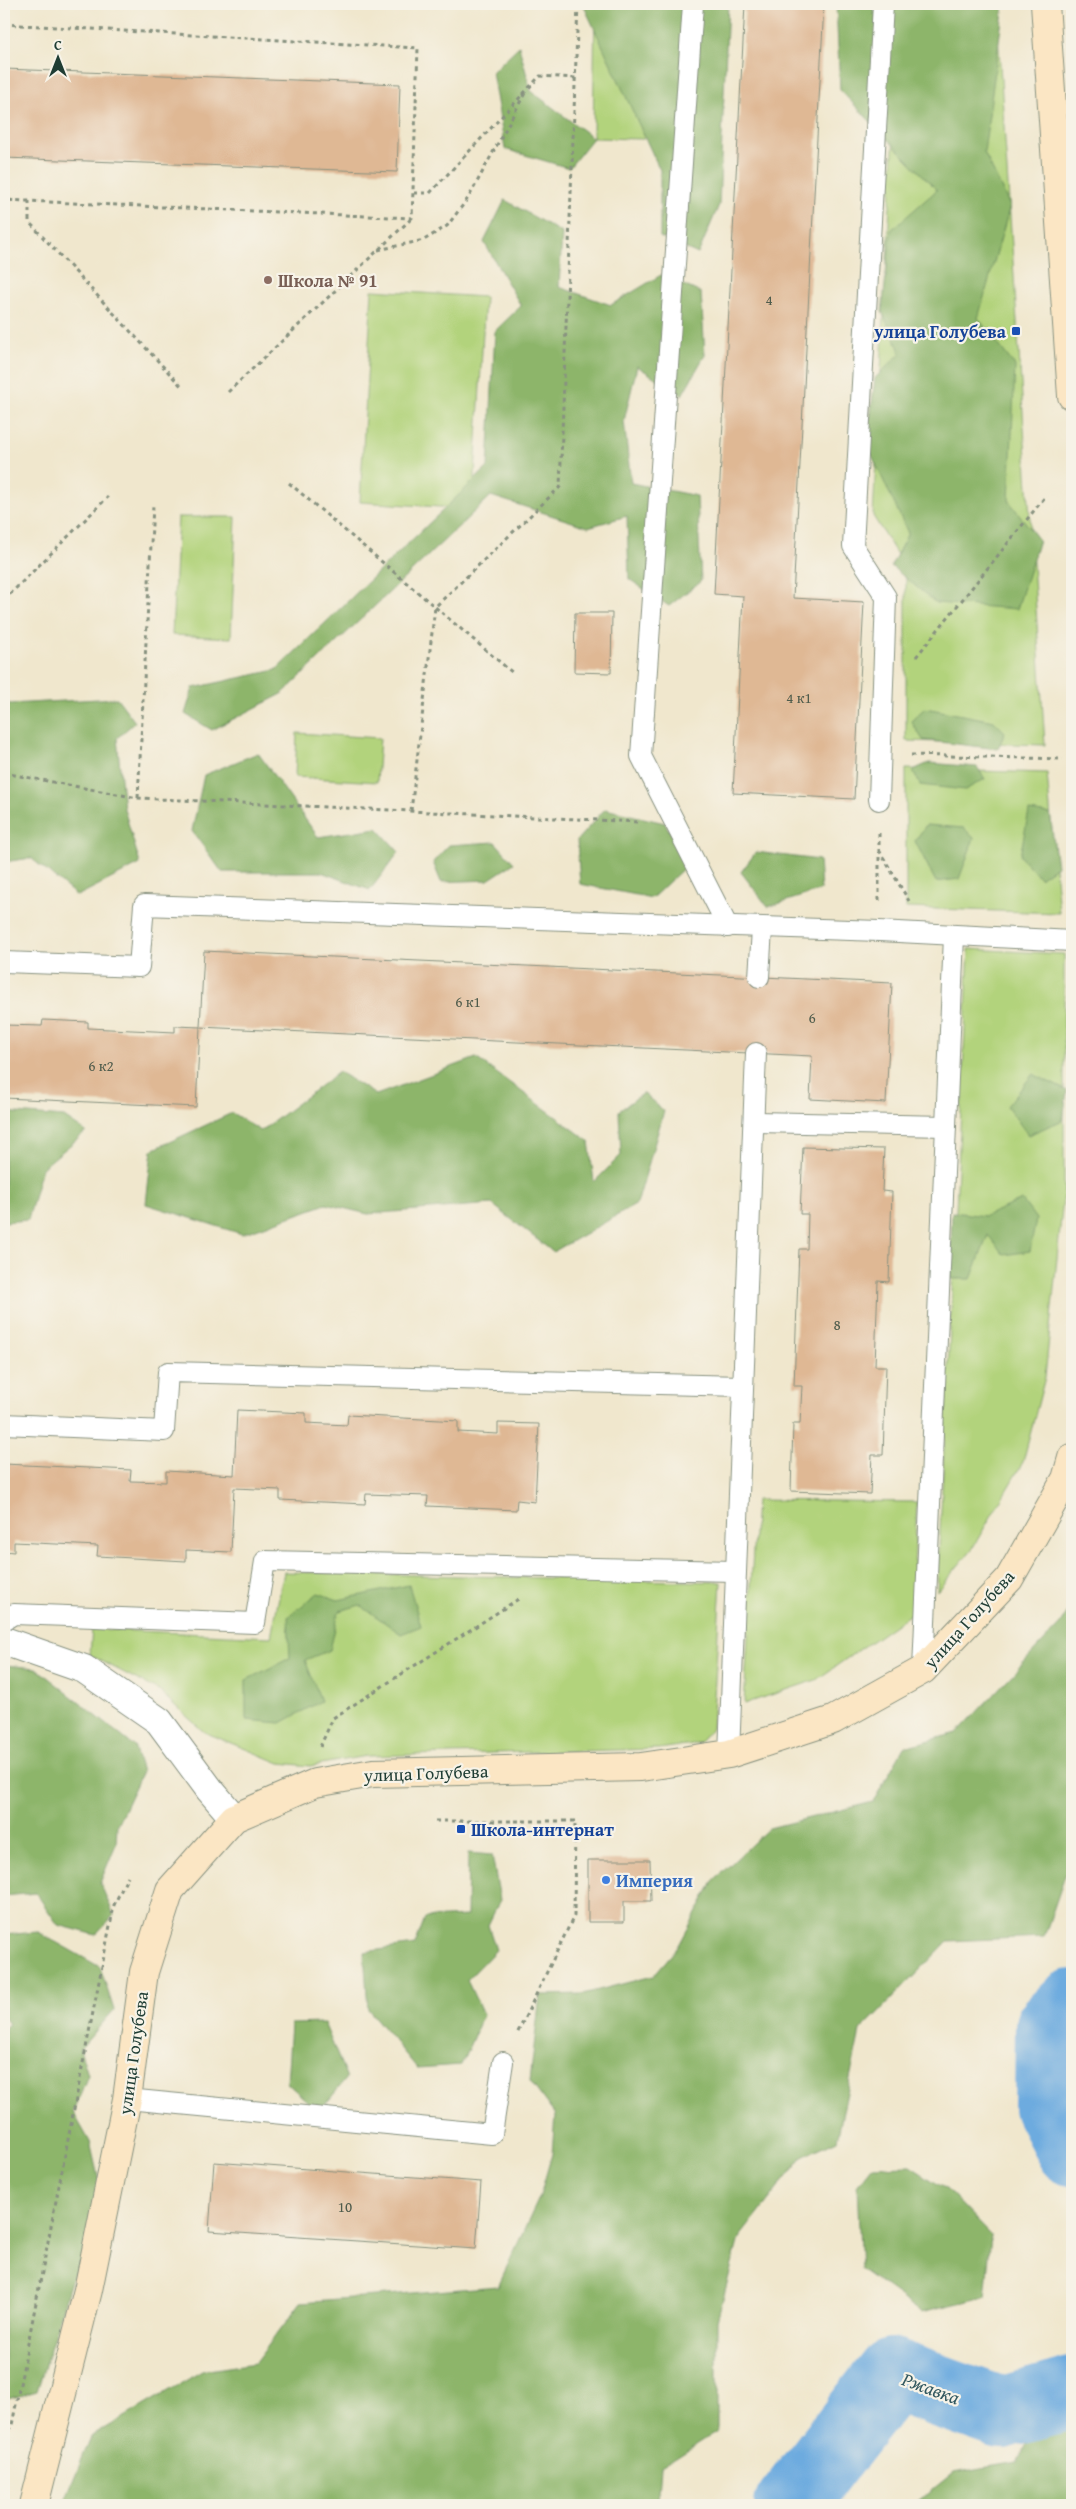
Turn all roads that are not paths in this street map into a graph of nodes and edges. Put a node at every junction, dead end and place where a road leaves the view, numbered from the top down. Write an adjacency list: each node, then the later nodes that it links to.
1 (693, 4): 7 (lane)
2 (883, 4): 6 (lane)
3 (1044, 4): 4 (street)
4 (1065, 185): 5 (street)
5 (1072, 396)
6 (879, 800)
7 (728, 927): 8 (lane); 11 (lane)
8 (762, 928): 9 (lane); 12 (lane)
9 (954, 936): 10 (lane); 15 (lane)
10 (1072, 940)
11 (4, 962)
12 (760, 977)
13 (756, 1053): 14 (lane)
14 (754, 1122): 15 (lane); 16 (lane)
15 (946, 1126): 22 (lane)
16 (742, 1386): 17 (lane); 19 (lane)
17 (4, 1424)
18 (1072, 1458): 22 (street, улица Голубева)
19 (735, 1570): 20 (lane); 23 (lane)
20 (4, 1620)
21 (4, 1641): 24 (street)
22 (922, 1670): 23 (street, улица Голубева)
23 (728, 1754): 24 (street, улица Голубева)
24 (234, 1818): 26 (street, улица Голубева)
25 (503, 2062): 26 (lane)
26 (127, 2099): 27 (street, улица Голубева)
27 (34, 2505)

